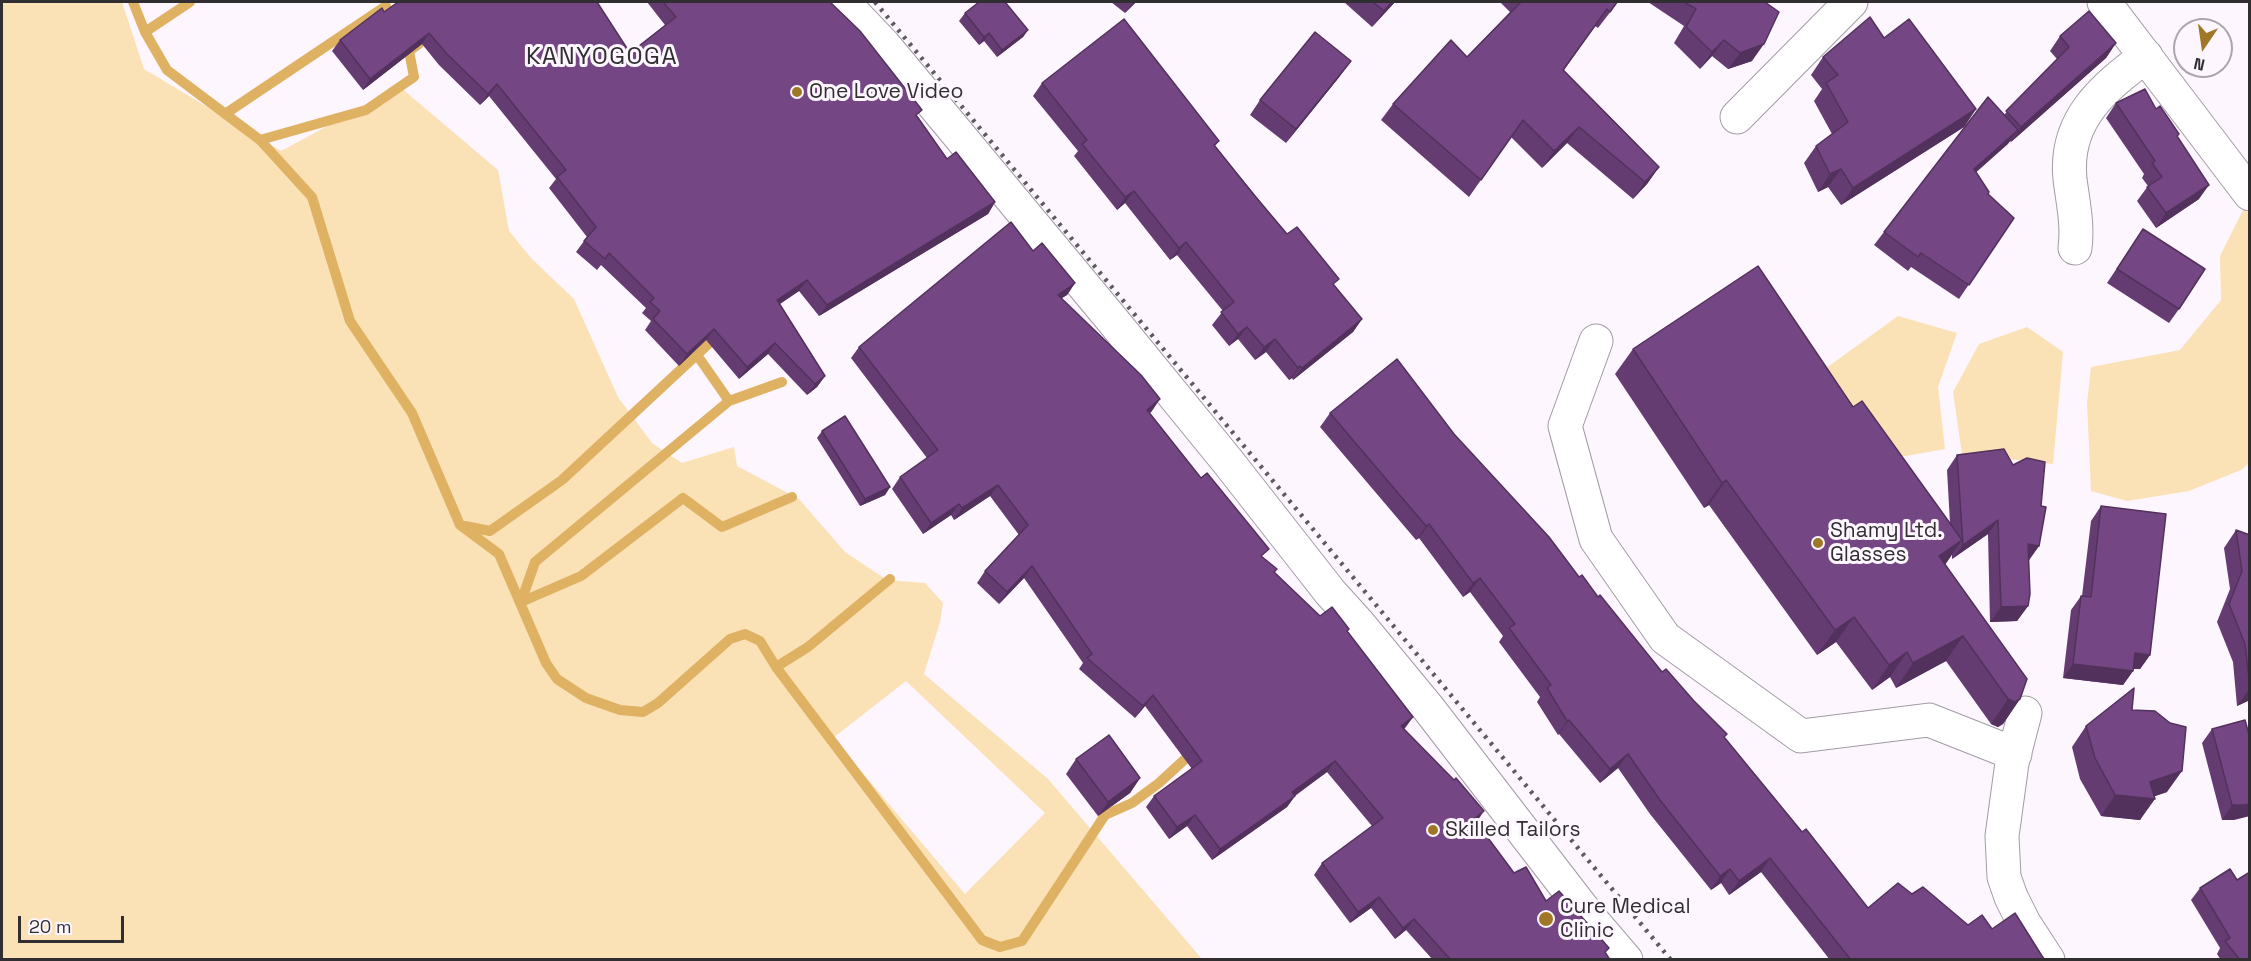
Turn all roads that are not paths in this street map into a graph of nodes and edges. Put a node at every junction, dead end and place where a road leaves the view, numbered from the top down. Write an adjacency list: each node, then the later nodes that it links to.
1 (843, 2): 11 (street)
2 (1851, 2): 5 (street)
3 (2104, 2): 4 (street)
4 (2146, 56): 6 (street); 7 (street)
5 (1737, 117)
6 (2250, 194)
7 (2075, 248)
8 (1596, 340): 10 (street)
9 (2025, 713): 10 (street)
10 (2015, 754): 12 (street)
11 (1626, 960)
12 (2048, 960)

